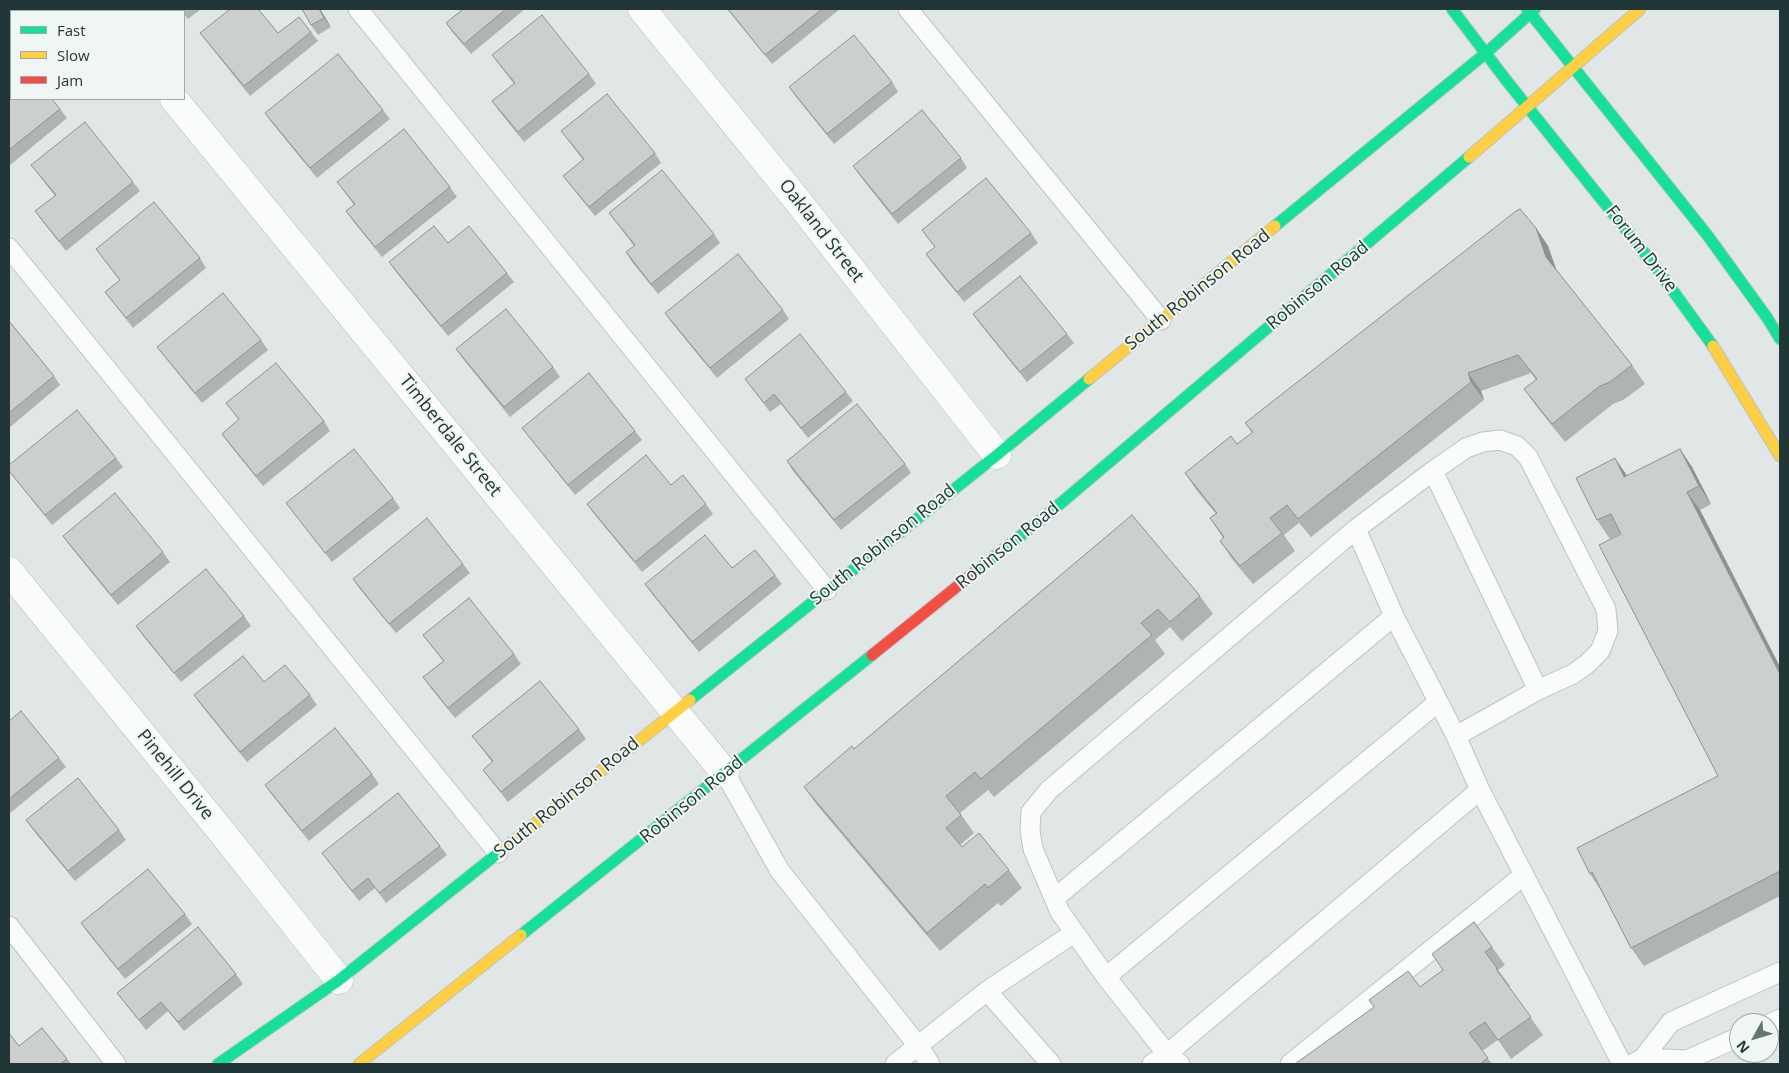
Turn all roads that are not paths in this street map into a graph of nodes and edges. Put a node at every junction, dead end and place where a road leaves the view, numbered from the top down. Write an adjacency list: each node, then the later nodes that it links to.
1 (358, 9): 19 (lane)
2 (642, 9): 14 (street, Oakland Street)
3 (908, 9): 12 (lane)
4 (1452, 9): 7 (street, Forum Drive)
5 (1640, 9): 8 (street, Robinson Road)
6 (1531, 10): 7 (street, South Robinson Road); 8 (street)
7 (1486, 53): 10 (street, Forum Drive); 12 (street, South Robinson Road)
8 (1573, 68): 10 (street, Robinson Road); 13 (street)
9 (175, 100): 23 (street, Timberdale Street)
10 (1528, 107): 15 (street, Forum Drive); 25 (street, Robinson Road)
11 (9, 248): 27 (lane)
12 (1161, 320): 14 (street, South Robinson Road)
13 (1780, 339)
14 (997, 455): 19 (street, South Robinson Road)
15 (1780, 456)
16 (1434, 471): 17 (lane); 21 (lane); 21 (lane)
17 (1356, 529): 20 (lane); 29 (lane)
18 (9, 571): 34 (street, Pinehill Drive)
19 (827, 590): 23 (street, South Robinson Road)
20 (1394, 616): 22 (lane); 29 (lane)
21 (1538, 690): 24 (lane)
22 (1438, 703): 24 (lane); 33 (lane)
23 (675, 712): 25 (street, Timberdale Street); 27 (street, South Robinson Road)
24 (1456, 736): 26 (lane)
25 (725, 773): 37 (lane); 42 (street, Robinson Road)
26 (1480, 790): 28 (lane); 38 (lane)
27 (498, 854): 34 (street, South Robinson Road)
28 (1524, 875): 46 (lane); 47 (lane)
29 (1055, 898): 31 (lane)
30 (9, 926): 40 (lane)
31 (1074, 933): 33 (lane); 35 (lane)
32 (1780, 972): 39 (lane)
33 (1106, 977): 38 (lane)
34 (339, 980): 41 (street, South Robinson Road)
35 (987, 991): 37 (lane); 45 (lane)
36 (1729, 1041): 39 (lane)
37 (919, 1047): 43 (lane); 44 (lane)
38 (1167, 1061)
39 (1637, 1061)
40 (116, 1064)
41 (218, 1064)
42 (359, 1064)
43 (895, 1064)
44 (930, 1064)
45 (1050, 1064)
46 (1290, 1064)
47 (1622, 1064)

